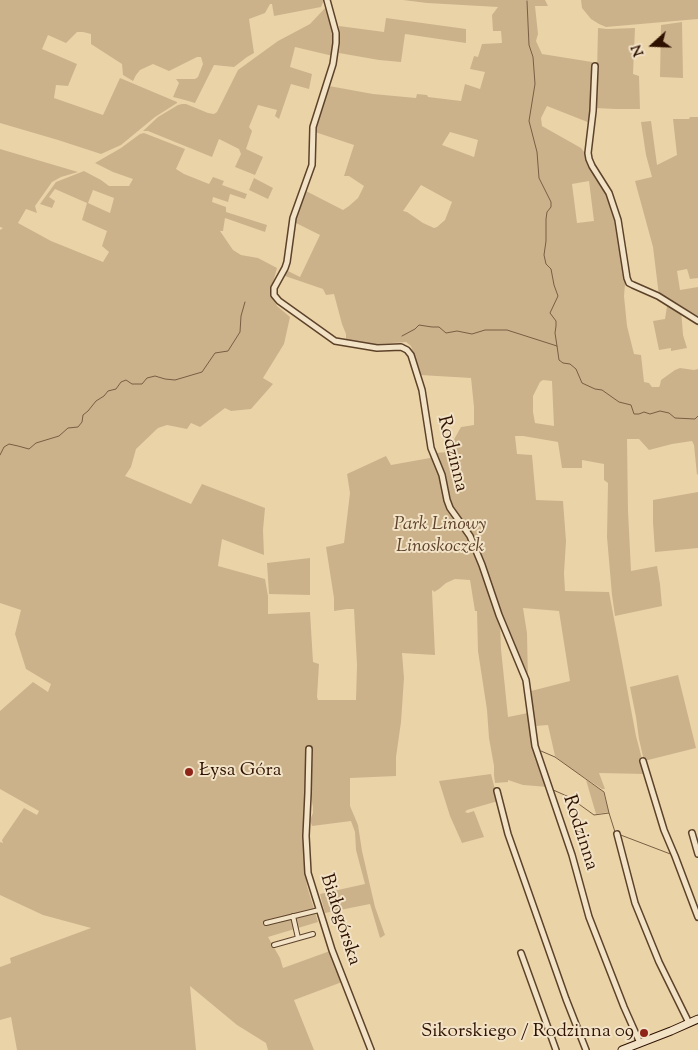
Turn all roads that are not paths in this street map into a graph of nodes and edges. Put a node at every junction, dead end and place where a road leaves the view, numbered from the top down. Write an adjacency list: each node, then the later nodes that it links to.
1 (328, 3): 20 (street, Rodzinna)
2 (595, 66): 3 (street)
3 (698, 321)
4 (309, 749): 10 (street, Białogórska)
5 (643, 761): 12 (street)
6 (496, 791): 23 (street)
7 (692, 833): 9 (street)
8 (617, 834): 19 (street)
9 (698, 854)
10 (319, 910): 11 (street); 21 (street, Białogórska)
11 (292, 916): 13 (street); 15 (street)
12 (698, 918)
13 (266, 922)
14 (312, 934): 15 (street)
15 (298, 938): 16 (street)
16 (274, 945)
17 (521, 953): 22 (street)
18 (698, 1019): 19 (main road)
19 (689, 1023): 20 (main road)
20 (640, 1043): 24 (main road)
21 (371, 1050)
22 (556, 1050)
23 (586, 1050)
24 (622, 1050)

